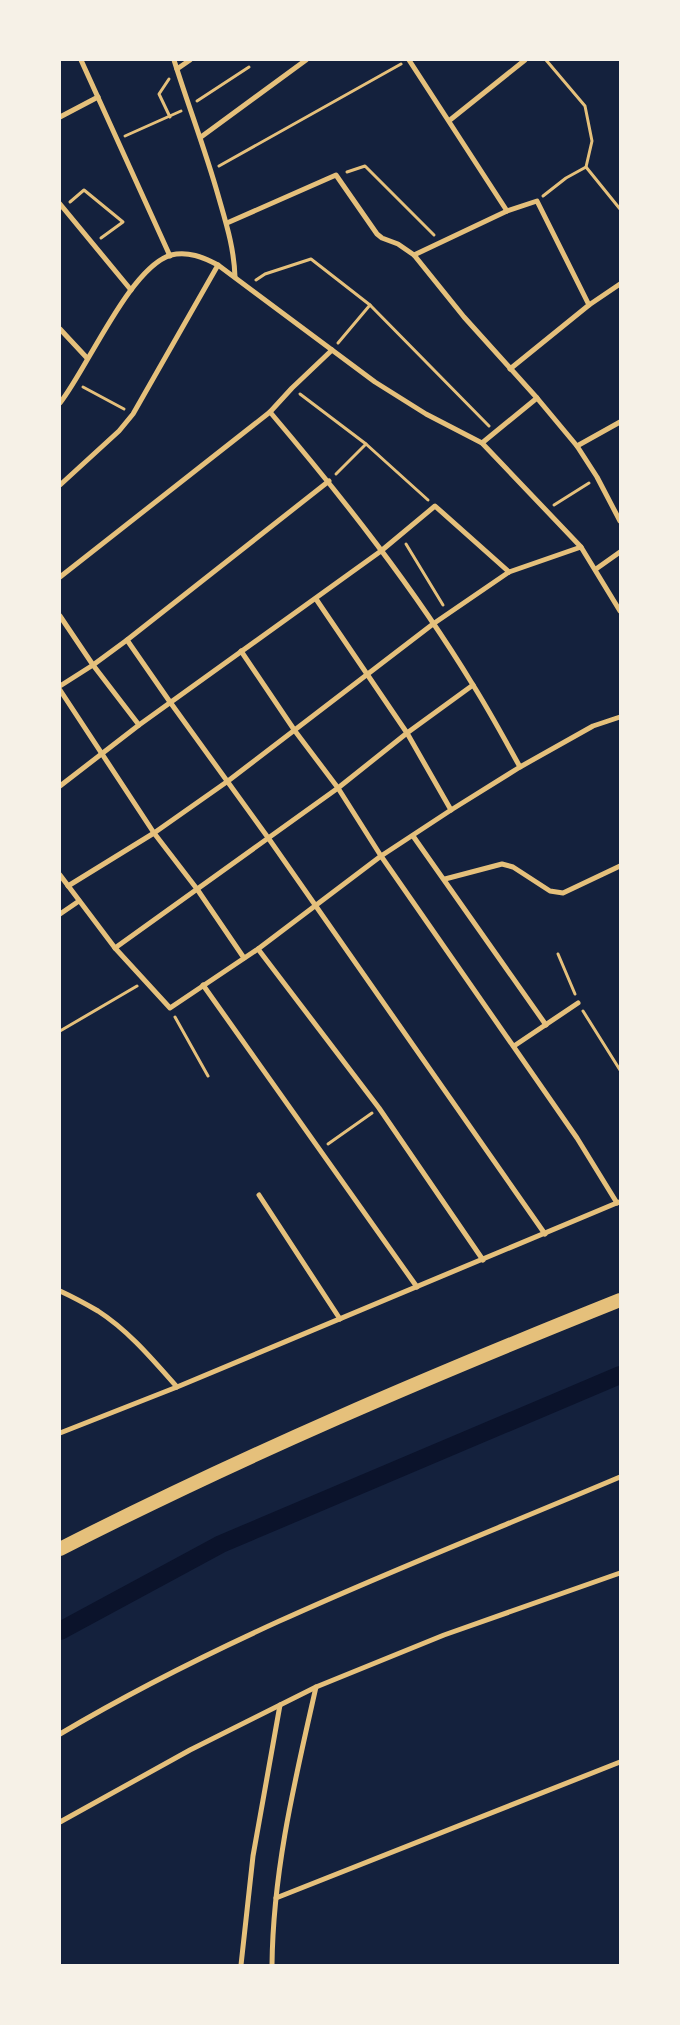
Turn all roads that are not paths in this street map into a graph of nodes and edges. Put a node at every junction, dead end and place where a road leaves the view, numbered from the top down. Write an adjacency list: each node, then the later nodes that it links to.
1 (81, 60): 8 (street)
2 (174, 60): 7 (street)
3 (190, 60): 7 (street)
4 (306, 60): 11 (street)
5 (409, 60): 10 (street)
6 (525, 60): 10 (street)
7 (177, 69): 11 (street)
8 (98, 97): 9 (street); 16 (street)
9 (60, 117)
10 (450, 120): 13 (street)
11 (201, 137): 14 (street)
12 (61, 206): 20 (street)
13 (507, 211): 15 (street); 21 (street)
14 (227, 223): 15 (street); 18 (street)
15 (414, 255): 25 (street)
16 (170, 256): 17 (street); 20 (street)
17 (218, 265): 18 (street); 33 (street)
18 (235, 277): 23 (street)
19 (620, 284): 21 (street)
20 (131, 290): 24 (street)
21 (589, 305): 25 (street)
22 (60, 329): 24 (street)
23 (332, 350): 28 (street); 30 (street)
24 (87, 358): 27 (street)
25 (510, 369): 26 (street)
26 (537, 398): 30 (street); 31 (street)
27 (60, 403)
28 (270, 412): 32 (street); 40 (street)
29 (620, 422): 31 (street)
30 (482, 443): 35 (street)
31 (577, 446): 34 (street)
32 (329, 481): 36 (street); 45 (street)
33 (60, 485)
34 (620, 521)
35 (580, 546): 38 (street); 39 (street)
36 (381, 551): 39 (street); 41 (street); 44 (street)
37 (620, 552): 38 (street)
38 (596, 569): 42 (street)
39 (509, 572): 44 (street)
40 (60, 577)
41 (316, 599): 46 (street); 48 (street)
42 (620, 611)
43 (60, 616): 47 (street)
44 (432, 624): 48 (street); 49 (street)
45 (127, 640): 47 (street); 52 (street)
46 (241, 651): 52 (street); 55 (street)
47 (93, 665): 50 (street); 54 (street)
48 (367, 674): 55 (street); 56 (street)
49 (473, 685): 56 (street); 58 (street)
50 (60, 686)
51 (60, 690): 57 (street)
52 (170, 702): 54 (street); 59 (street)
53 (620, 716): 58 (street)
54 (139, 725): 57 (street)
55 (295, 731): 59 (street); 61 (street)
56 (407, 732): 61 (street); 62 (street)
57 (102, 755): 60 (street); 63 (street)
58 (520, 767): 62 (street)
59 (228, 781): 63 (street); 65 (street)
60 (60, 786)
61 (338, 788): 65 (street); 66 (street)
62 (451, 810): 64 (street)
63 (154, 833): 70 (street); 71 (street)
64 (413, 836): 66 (street); 69 (street)
65 (269, 838): 71 (street); 73 (street)
66 (381, 856): 73 (street); 81 (street)
67 (620, 866): 69 (street)
68 (60, 875): 70 (street)
69 (445, 879): 80 (street)
70 (68, 886): 72 (street)
71 (197, 889): 75 (street); 77 (street)
72 (78, 901): 74 (street); 75 (street)
73 (315, 906): 76 (street); 84 (street)
74 (60, 914)
75 (115, 948): 78 (street)
76 (258, 949): 77 (street); 85 (street)
77 (244, 958): 78 (street)
78 (203, 986): 86 (street)
79 (578, 1004): 80 (street)
80 (546, 1025): 81 (street)
81 (514, 1046): 83 (street)
82 (259, 1195): 89 (street)
83 (619, 1202): 84 (street)
84 (545, 1234): 85 (street)
85 (483, 1260): 86 (street)
86 (417, 1287): 89 (street)
87 (60, 1291): 90 (street)
88 (620, 1300): 93 (highway)
89 (340, 1319): 90 (street)
90 (177, 1387): 91 (street)
91 (60, 1433)
92 (620, 1477): 97 (street)
93 (60, 1548)
94 (620, 1573): 95 (street)
95 (316, 1688): 96 (street); 100 (street)
96 (280, 1705): 99 (street); 101 (street)
97 (60, 1734)
98 (620, 1762): 100 (street)
99 (60, 1822)
100 (276, 1898): 102 (street)
101 (241, 1965)
102 (272, 1965)

